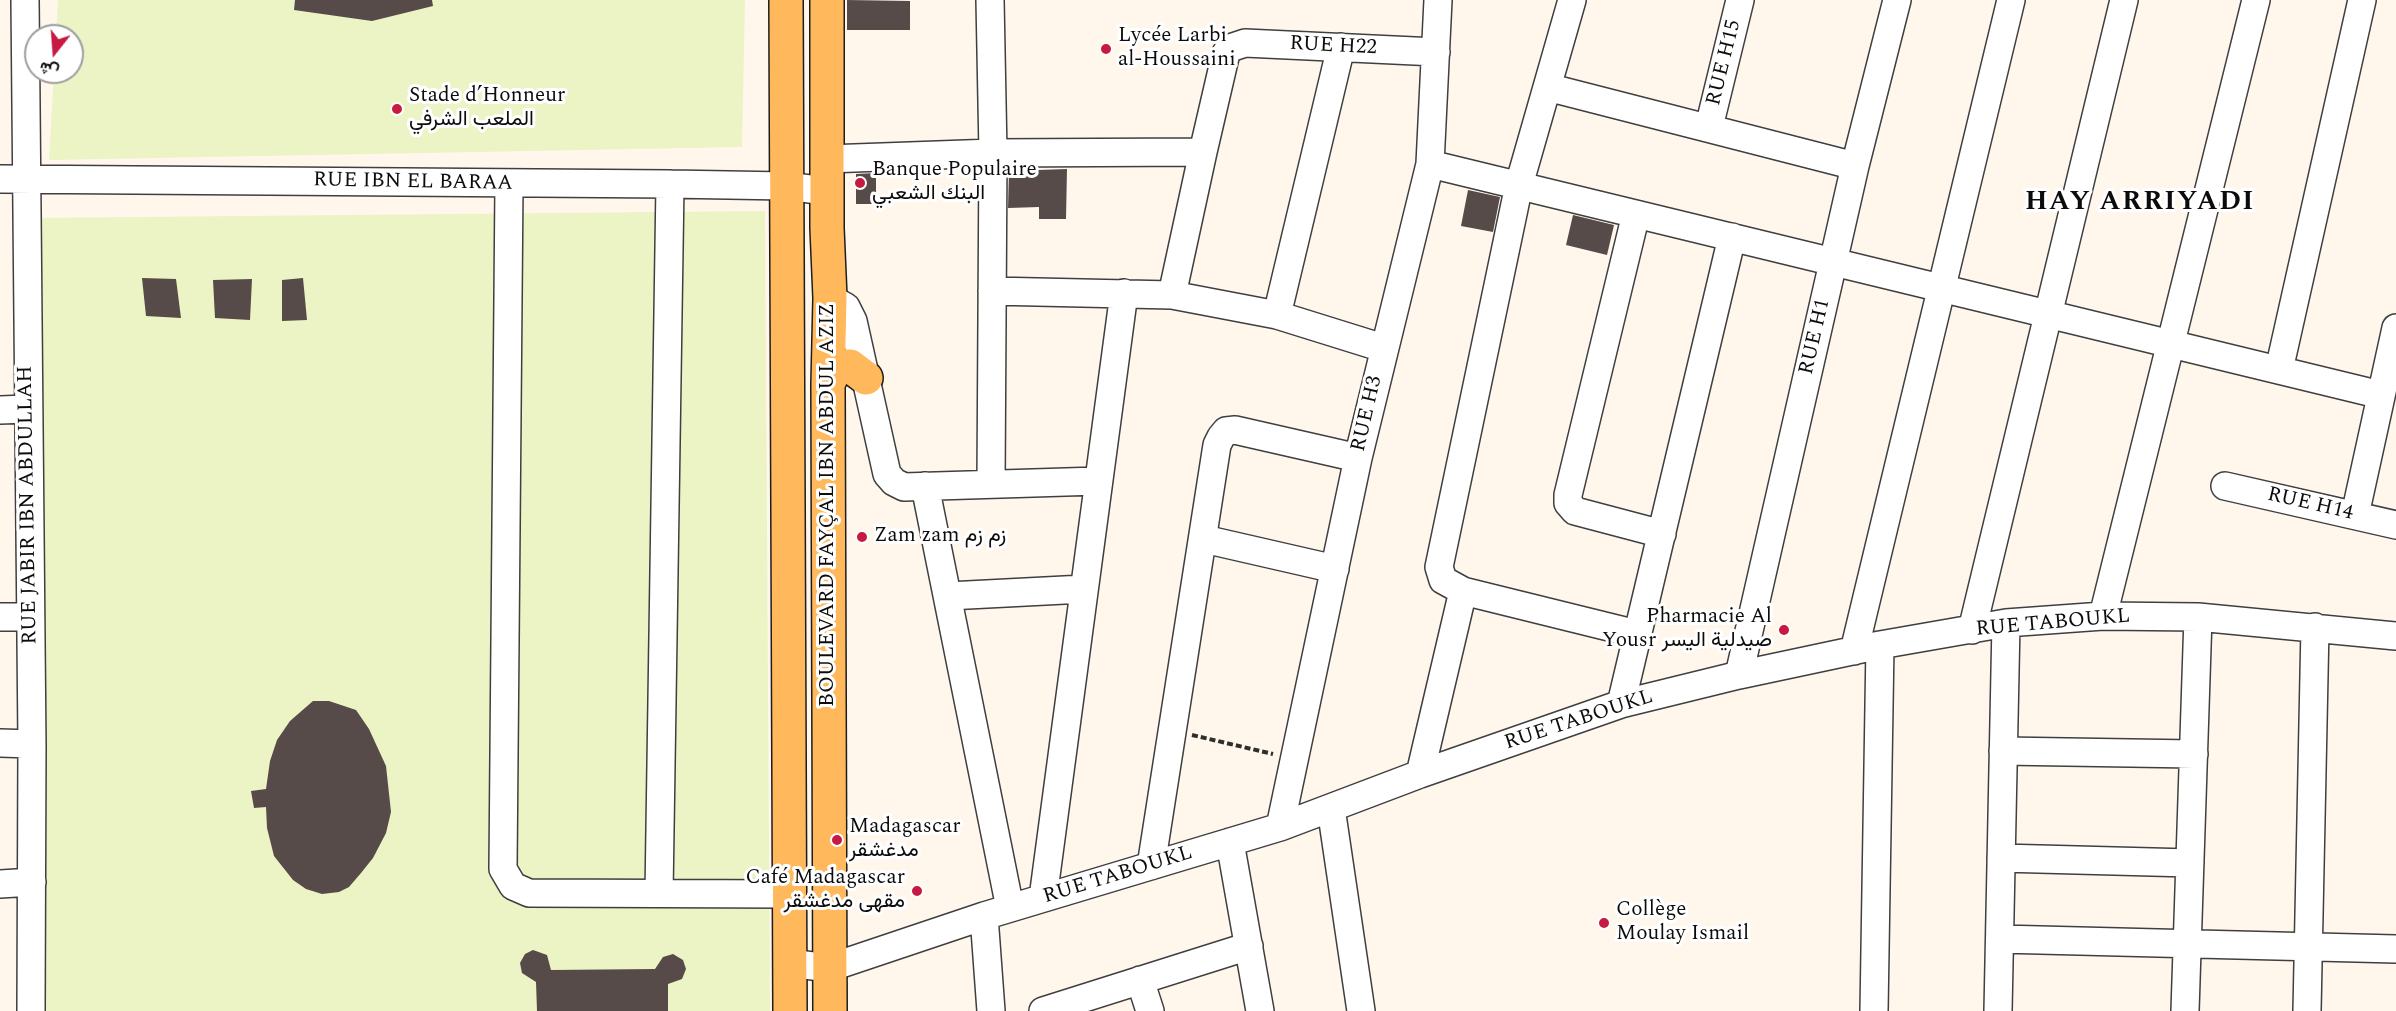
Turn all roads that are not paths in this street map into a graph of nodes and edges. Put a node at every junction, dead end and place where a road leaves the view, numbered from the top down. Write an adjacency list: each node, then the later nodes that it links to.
1 (25, 0): 23 (street, RUE JABIR IBN ABDULLAH)
2 (786, 0): 27 (main road, BOULEVARD FAYÇAL IBN ABDUL AZIZ)
3 (827, 0): 21 (main road, BOULEVARD FAYÇAL IBN ABDUL AZIZ)
4 (990, 0): 18 (street)
5 (1438, 0): 14 (street, RUE H3)
6 (1572, 0): 15 (street)
7 (1740, 0): 16 (street, RUE H15)
8 (1897, 0): 20 (street, RUE H1)
9 (2011, 0): 31 (street)
10 (2124, 0): 36 (street)
11 (2256, 0): 39 (street)
12 (2362, 0): 41 (street)
13 (1341, 47): 14 (street, RUE H22); 17 (street, RUE H22); 37 (street)
14 (1436, 52): 19 (street, RUE H3)
15 (1547, 87): 16 (street); 26 (street)
16 (1709, 127): 20 (street)
17 (1203, 152): 18 (street, RUE IBN EL BARAA); 34 (street)
18 (993, 153): 21 (street, RUE IBN EL BARAA); 32 (street)
19 (1430, 164): 26 (street); 40 (street, RUE H3)
20 (1855, 166): 30 (street, RUE H1)
21 (827, 175): 27 (street, RUE IBN EL BARAA); 35 (main road, BOULEVARD FAYÇAL IBN ABDUL AZIZ)
22 (0, 179): 23 (street, RUE IBN EL BARAA)
23 (27, 179): 24 (street, RUE IBN EL BARAA); 45 (street, RUE JABIR IBN ABDULLAH)
24 (509, 184): 25 (street, RUE IBN EL BARAA); 86 (street)
25 (670, 184): 27 (street, RUE IBN EL BARAA); 86 (street)
26 (1519, 185): 28 (street); 58 (street)
27 (786, 186): 87 (main road, BOULEVARD FAYÇAL IBN ABDUL AZIZ)
28 (1636, 214): 29 (street); 54 (street)
29 (1732, 237): 30 (street); 54 (street)
30 (1834, 262): 31 (street); 71 (street, RUE H1)
31 (1941, 288): 36 (street); 70 (street)
32 (992, 291): 33 (street); 49 (street)
33 (1124, 293): 34 (street); 48 (street)
34 (1172, 295): 37 (street)
35 (830, 298): 42 (street); 43 (main road, BOULEVARD FAYÇAL IBN ABDUL AZIZ)
36 (2048, 314): 39 (street); 66 (street)
37 (1276, 315): 40 (street)
38 (2396, 328): 44 (street)
39 (2171, 343): 41 (street); 60 (street)
40 (1383, 348): 47 (street, RUE H3)
41 (2279, 370): 44 (street)
42 (866, 378): 43 (main road); 50 (street)
43 (828, 384): 97 (main road, BOULEVARD FAYÇAL IBN ABDUL AZIZ)
44 (2381, 395): 52 (street)
45 (27, 409): 46 (street); 62 (street, RUE JABIR IBN ABDULLAH)
46 (0, 410)
47 (1358, 458): 55 (street); 56 (street, RUE H3)
48 (1098, 481): 49 (street); 57 (street)
49 (991, 484): 50 (street)
50 (925, 486): 59 (street)
51 (2225, 486): 52 (street, RUE H14)
52 (2355, 515): 53 (street, RUE H14)
53 (2396, 525)
54 (1662, 534): 67 (street)
55 (1204, 539): 56 (street); 83 (street)
56 (1335, 569): 79 (street, RUE H3)
57 (1084, 589): 59 (street); 88 (street)
58 (1463, 591): 67 (street); 77 (street)
59 (948, 596): 89 (street)
60 (2103, 616): 63 (street, RUE TABOUKL); 64 (street, RUE TABOUKL)
61 (0, 617): 62 (street)
62 (30, 617): 74 (street, RUE JABIR IBN ABDULLAH)
63 (2198, 617): 65 (street, RUE TABOUKL); 76 (street)
64 (2006, 623): 66 (street, RUE TABOUKL); 75 (street)
65 (2314, 627): 68 (street, RUE TABOUKL); 94 (street)
66 (1972, 630): 69 (street, RUE TABOUKL)
67 (1637, 634): 72 (street)
68 (2396, 636)
69 (1880, 645): 70 (street, RUE TABOUKL); 107 (street)
70 (1854, 651): 71 (street, RUE TABOUKL)
71 (1739, 675): 72 (street, RUE TABOUKL)
72 (1622, 704): 77 (street, RUE TABOUKL)
73 (0, 743): 74 (street)
74 (32, 744): 84 (street, RUE JABIR IBN ABDULLAH)
75 (2003, 750): 76 (street); 81 (street)
76 (2194, 754): 82 (street)
77 (1420, 774): 78 (street, RUE TABOUKL)
78 (1332, 808): 79 (street, RUE TABOUKL); 106 (street)
79 (1280, 827): 80 (street, RUE TABOUKL)
80 (1230, 842): 83 (street, RUE TABOUKL); 93 (street)
81 (2001, 858): 82 (street); 91 (street)
82 (2190, 863): 92 (street)
83 (1151, 866): 88 (street, RUE TABOUKL)
84 (32, 882): 85 (street); 99 (street, RUE JABIR IBN ABDULLAH)
85 (0, 884)
86 (659, 893): 87 (street)
87 (788, 894): 96 (main road, BOULEVARD FAYÇAL IBN ABDUL AZIZ)
88 (1043, 898): 89 (street, RUE TABOUKL)
89 (1010, 908): 90 (street, RUE TABOUKL)
90 (984, 916): 97 (street, RUE TABOUKL); 102 (street)
91 (2000, 939): 92 (street); 108 (street)
92 (2187, 944): 94 (street); 109 (street)
93 (1249, 946): 98 (street); 105 (street)
94 (2309, 947): 95 (street); 110 (street)
95 (2396, 949)
96 (789, 963): 97 (street, RUE TABOUKL); 100 (main road, BOULEVARD FAYÇAL IBN ABDUL AZIZ)
97 (829, 968): 101 (main road, BOULEVARD FAYÇAL IBN ABDUL AZIZ)
98 (1140, 980): 103 (street); 104 (street)
99 (32, 1011)
100 (790, 1011)
101 (830, 1011)
102 (991, 1011)
103 (1043, 1011)
104 (1150, 1011)
105 (1260, 1011)
106 (1361, 1011)
107 (1874, 1011)
108 (1998, 1011)
109 (2185, 1011)
110 (2307, 1011)

